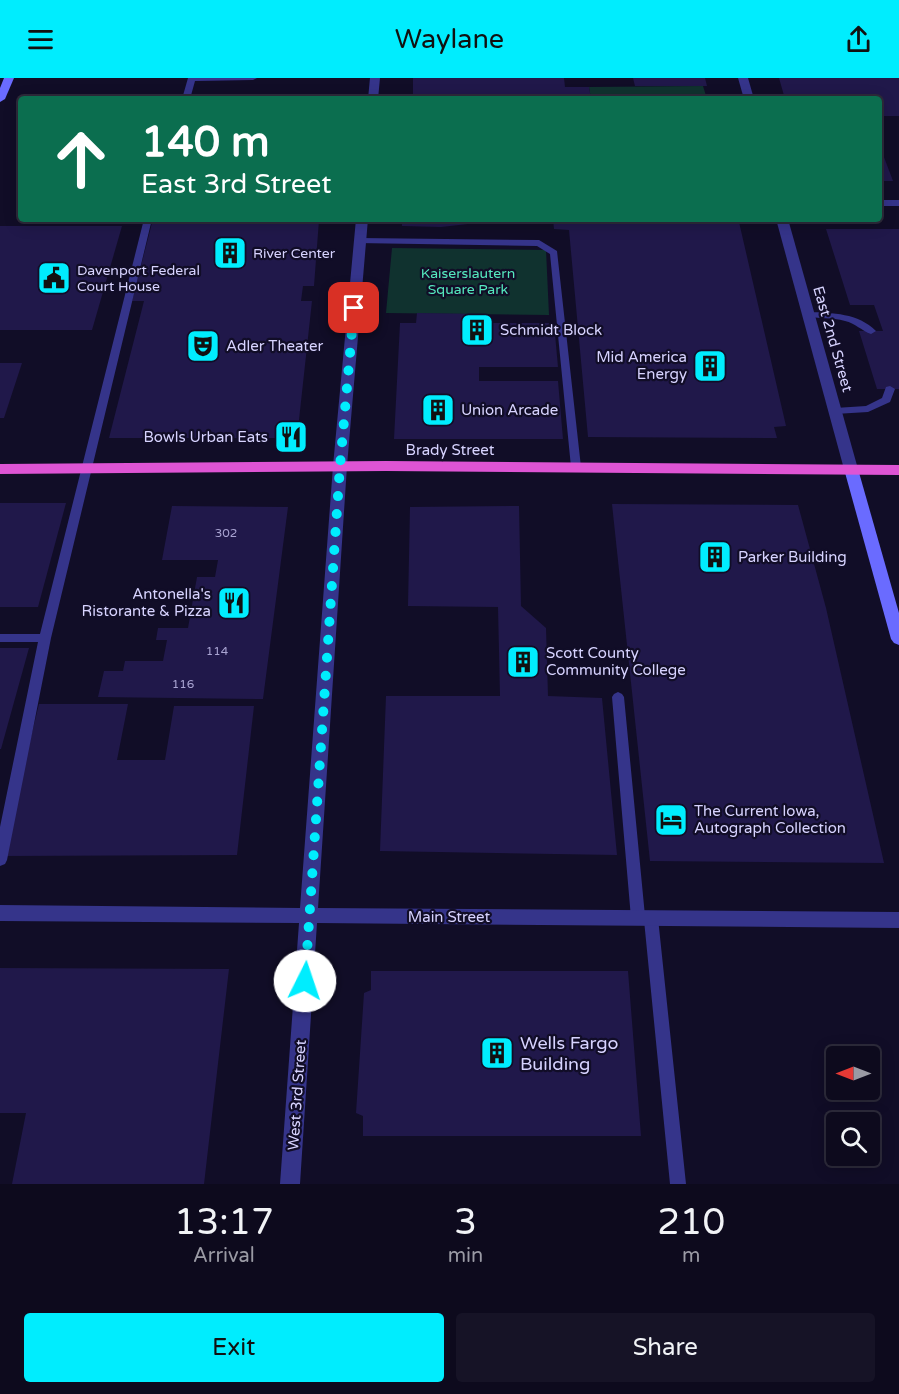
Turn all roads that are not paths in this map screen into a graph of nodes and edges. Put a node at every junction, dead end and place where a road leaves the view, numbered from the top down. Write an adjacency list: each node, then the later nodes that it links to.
1 (9, 78): 9 (main road)
2 (192, 78): 3 (lane); 6 (lane)
3 (253, 78)
4 (375, 78): 7 (street)
5 (743, 78): 8 (street)
6 (187, 96)
7 (373, 96)
8 (748, 96)
9 (0, 99)
10 (882, 203): 11 (street)
11 (899, 203)
12 (147, 222): 22 (lane)
13 (362, 222): 15 (street, West 3rd Street)
14 (783, 222): 16 (street, East 2nd Street)
15 (360, 241): 20 (street, West 3rd Street); 21 (lane)
16 (809, 315): 17 (lane); 19 (street, East 2nd Street)
17 (871, 331)
18 (890, 388): 19 (lane)
19 (835, 411): 24 (street, East 2nd Street)
20 (340, 466): 21 (highway, Brady Street); 22 (highway, Brady Street); 32 (street, West 3rd Street)
21 (576, 467): 24 (highway, Brady Street)
22 (87, 468): 23 (highway, Brady Street); 27 (lane)
23 (0, 469)
24 (851, 469): 25 (highway, Brady Street); 28 (main road)
25 (899, 470)
26 (0, 638): 27 (lane)
27 (45, 638): 30 (lane)
28 (899, 639)
29 (618, 696): 33 (lane)
30 (0, 860)
31 (0, 913): 32 (street, Main Street)
32 (309, 916): 33 (street, Main Street); 35 (street, West 3rd Street)
33 (644, 918): 34 (street, Main Street); 36 (lane)
34 (899, 920)
35 (290, 1184)
36 (678, 1184)

